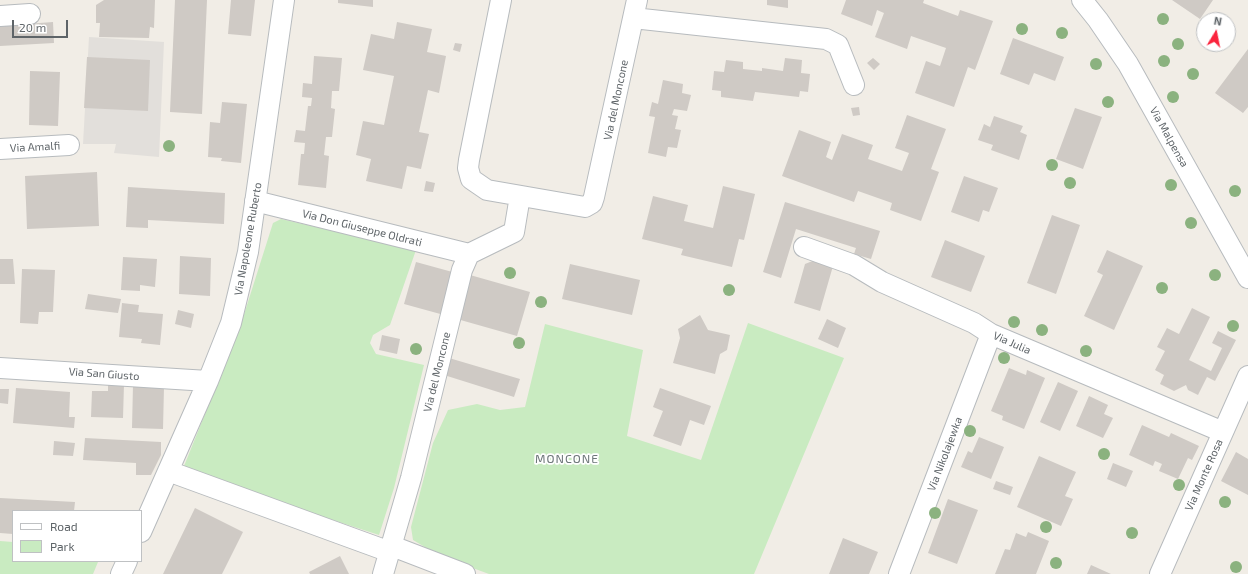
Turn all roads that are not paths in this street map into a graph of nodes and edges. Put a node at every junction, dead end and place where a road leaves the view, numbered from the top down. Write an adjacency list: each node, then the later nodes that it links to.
1 (284, 0): 11 (street, Via Napoleone Ruberto)
2 (501, 0): 10 (street, Via del Moncone)
3 (1082, 0): 14 (street, Via Malpensa)
4 (635, 9): 7 (street, Via del Moncone); 10 (street, Via del Moncone)
5 (30, 14): 6 (street)
6 (0, 16)
7 (854, 85)
8 (69, 144): 9 (street, Via Amalfi)
9 (0, 148)
10 (520, 196): 13 (street)
11 (255, 201): 13 (street, Via Don Giuseppe Oldrati); 18 (street, Via Napoleone Ruberto)
12 (804, 247): 15 (street, Via Julia)
13 (468, 254): 22 (street, Via del Moncone)
14 (1248, 278)
15 (991, 334): 19 (street, Via Julia); 27 (street, Via Nikolajewka)
16 (0, 368): 18 (street, Via San Giusto)
17 (1248, 376): 19 (street, Via Monte Rosa)
18 (208, 381): 20 (street, Via Napoleone Ruberto)
19 (1223, 432): 28 (street, Via Monte Rosa)
20 (168, 471): 21 (street, Via Napoleone Ruberto); 22 (street)
21 (142, 530)
22 (391, 549): 25 (street, Via del Moncone); 26 (street)
23 (127, 562): 24 (street)
24 (121, 574)
25 (383, 574)
26 (465, 574)
27 (898, 574)
28 (1160, 574)

